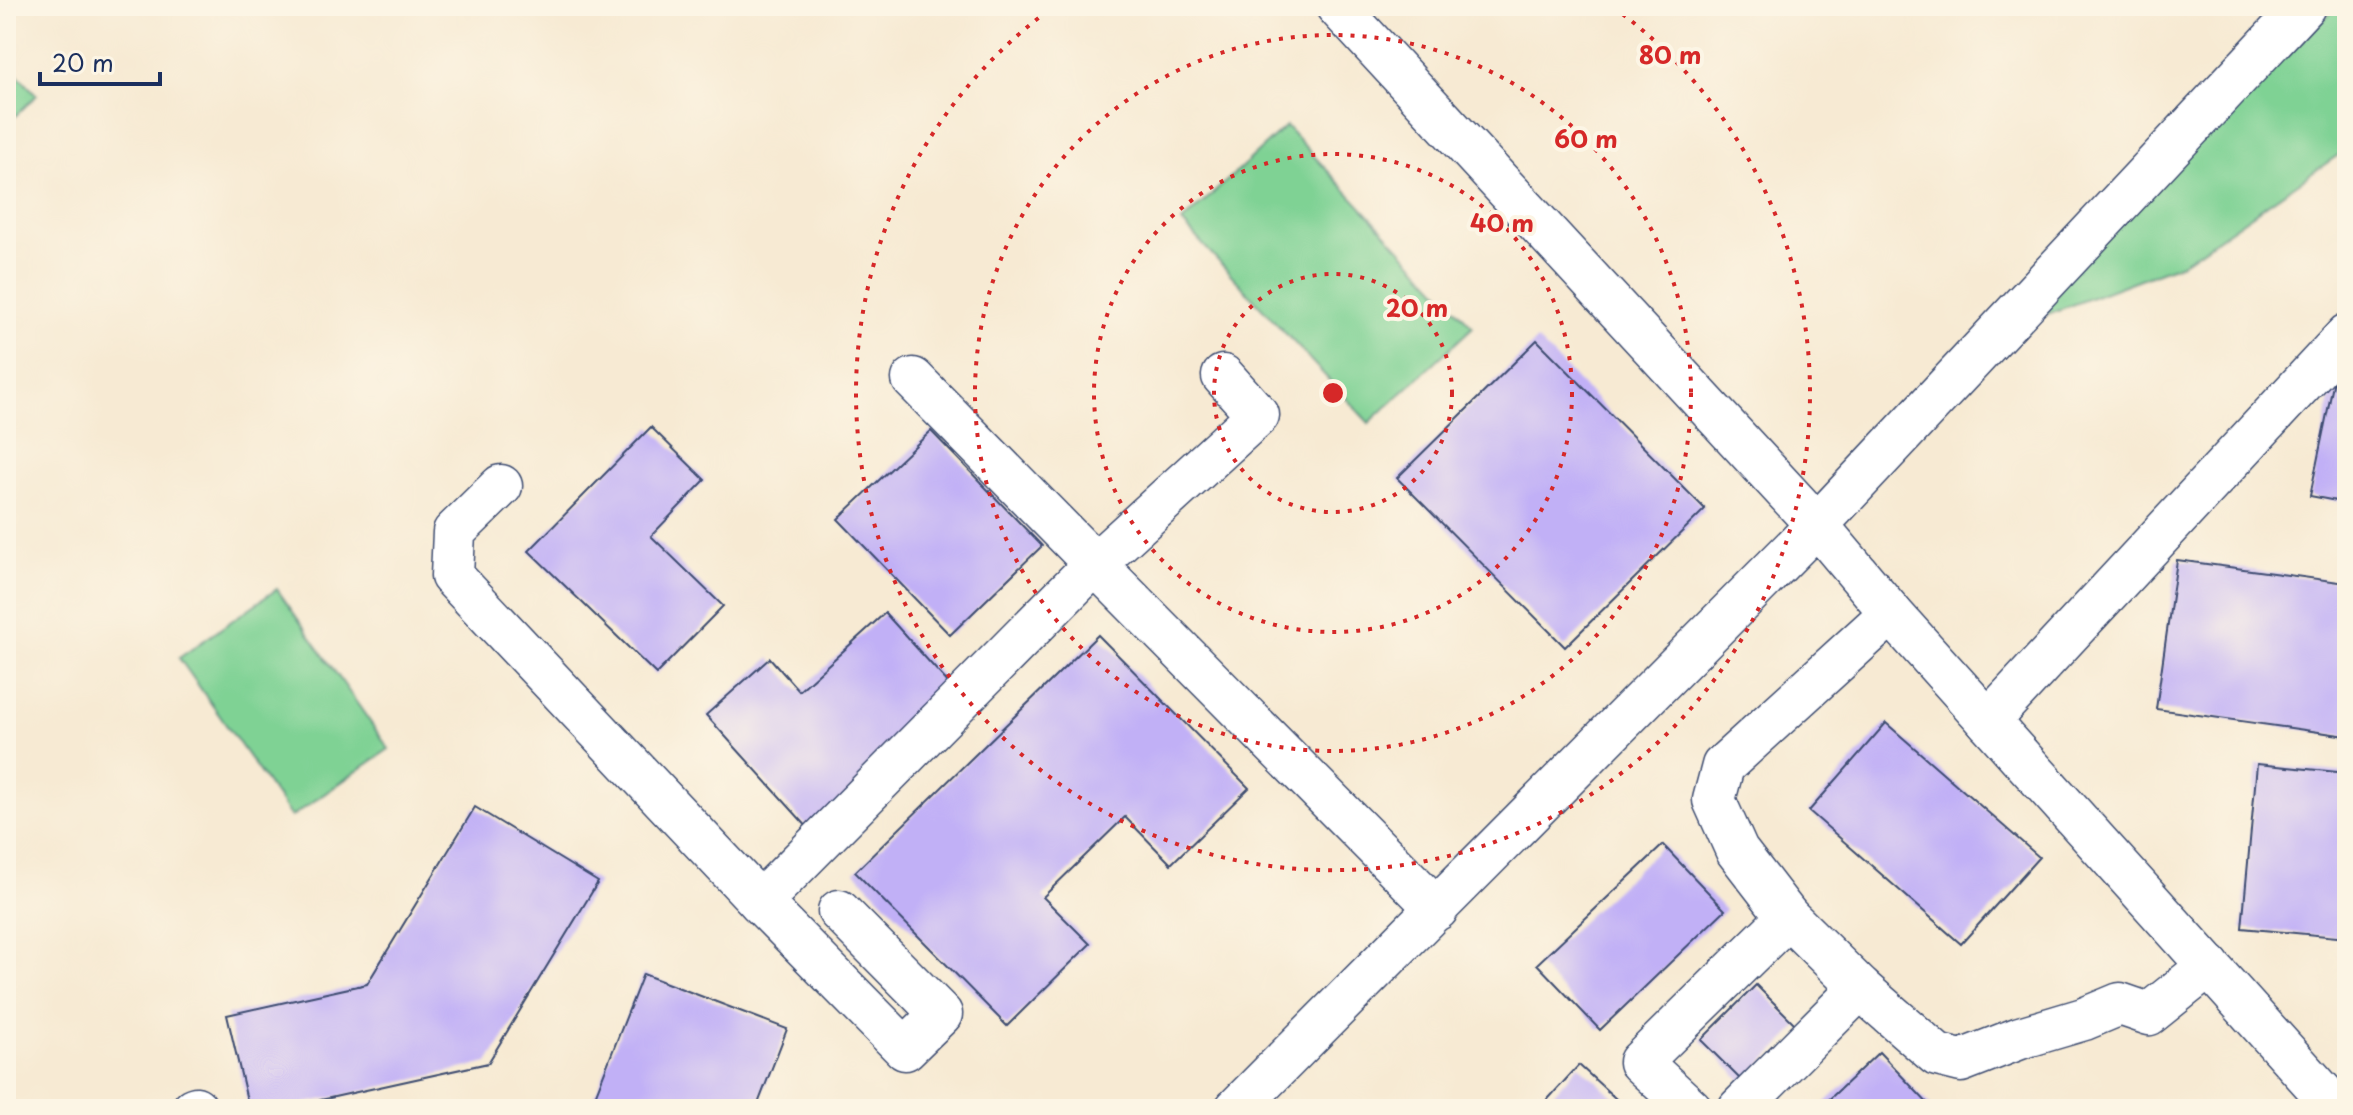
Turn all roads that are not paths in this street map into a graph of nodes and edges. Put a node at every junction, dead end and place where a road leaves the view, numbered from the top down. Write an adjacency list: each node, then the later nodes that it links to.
1 (1337, 6): 7 (street)
2 (2284, 14): 7 (street)
3 (2347, 335): 10 (street)
4 (1223, 376): 8 (street)
5 (913, 379): 8 (street)
6 (501, 486): 11 (street)
7 (1817, 525): 9 (street); 12 (street)
8 (1095, 564): 11 (street); 12 (street)
9 (1891, 613): 10 (street); 14 (street)
10 (1988, 721): 15 (street)
11 (760, 902): 13 (street)
12 (1437, 909): 17 (street)
13 (839, 911)
14 (1788, 917): 16 (street); 18 (street)
15 (2209, 966): 16 (street); 20 (street)
16 (1860, 988): 19 (street)
17 (1236, 1109)
18 (1691, 1109)
19 (1739, 1109)
20 (2337, 1109)

